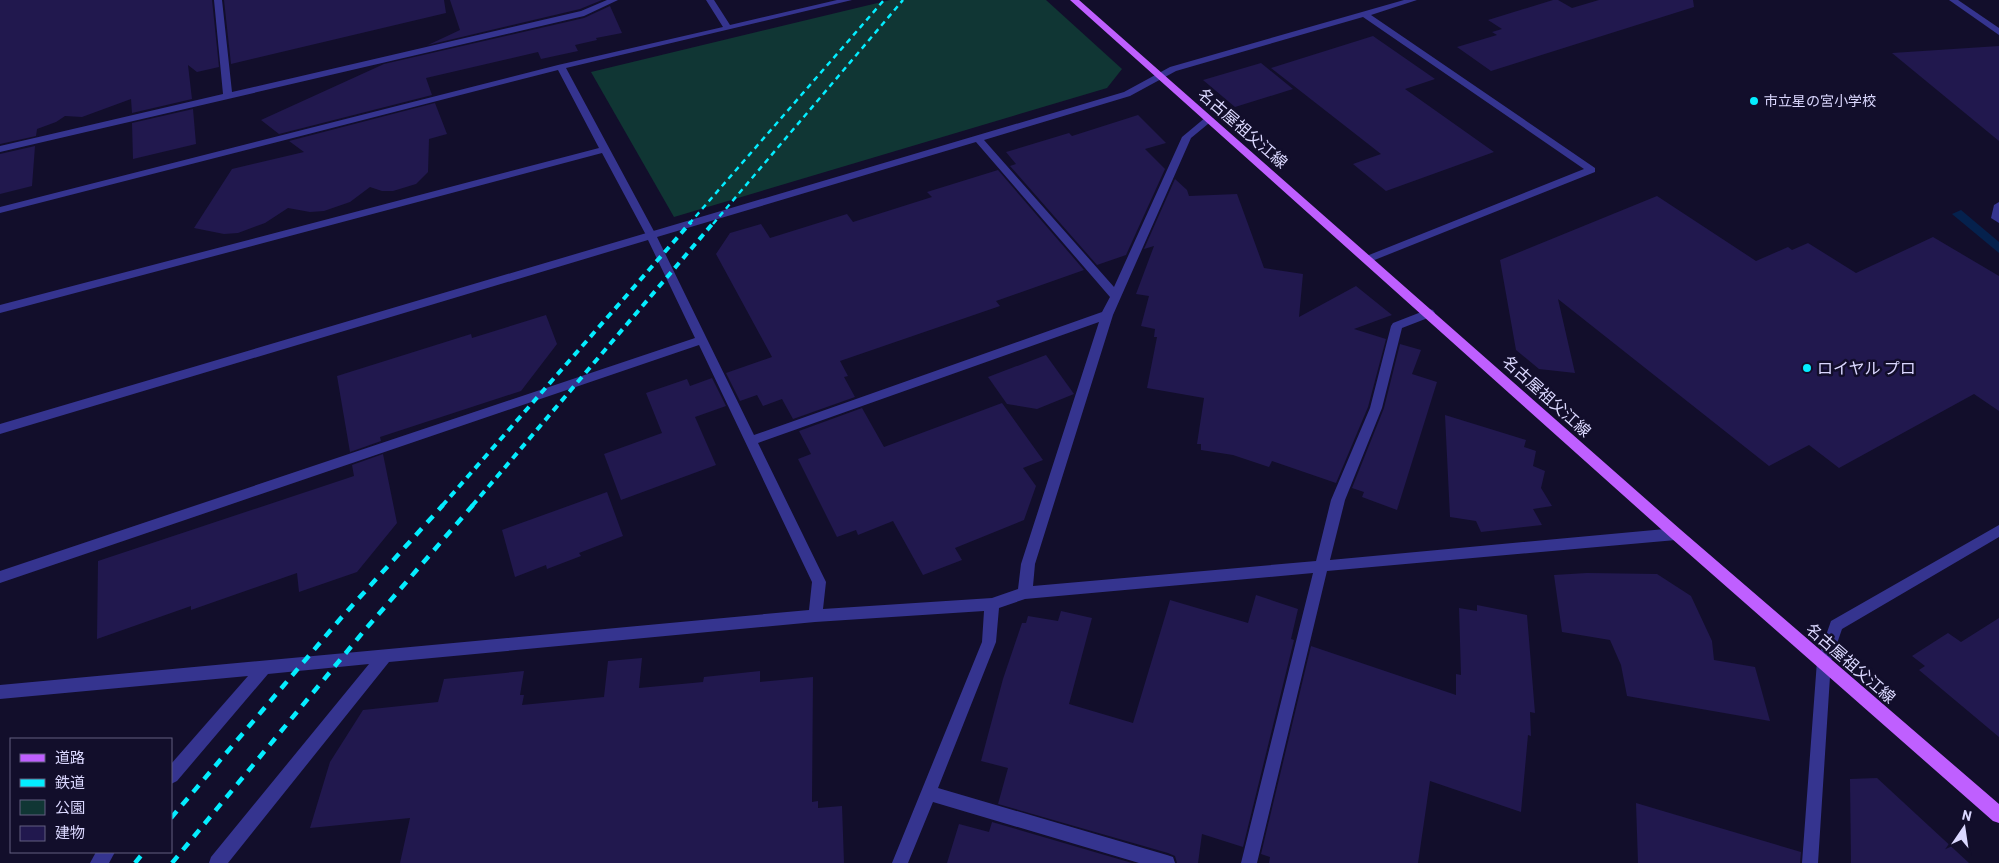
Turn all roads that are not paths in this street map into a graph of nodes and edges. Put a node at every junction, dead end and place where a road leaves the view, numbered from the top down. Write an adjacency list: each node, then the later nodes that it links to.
1 (218, 0): 13 (street)
2 (614, 0): 13 (street)
3 (710, 0): 9 (street)
4 (848, 0): 9 (street)
5 (1074, 0): 12 (main road, 名古屋祖父江線)
6 (1413, 0): 8 (street)
7 (1953, 0): 10 (street)
8 (1364, 14): 12 (street); 22 (street)
9 (728, 28): 11 (street)
10 (1999, 32)
11 (561, 67): 17 (street); 19 (street)
12 (1160, 77): 14 (main road, 名古屋祖父江線); 15 (street)
13 (228, 96): 16 (street)
14 (1209, 119): 22 (main road, 名古屋祖父江線); 23 (street)
15 (978, 138): 21 (street); 23 (street)
16 (0, 149)
17 (605, 149): 21 (street); 24 (street)
18 (1999, 205): 20 (street)
19 (0, 210)
20 (1999, 220)
21 (651, 235): 27 (street); 28 (street)
22 (1368, 258): 25 (main road, 名古屋祖父江線)
23 (1116, 296): 26 (street)
24 (0, 309)
25 (1429, 312): 31 (main road, 名古屋祖父江線); 32 (street)
26 (1107, 315): 29 (street); 34 (street)
27 (702, 340): 29 (street); 33 (street)
28 (0, 429)
29 (750, 441): 36 (street)
30 (1999, 530): 38 (street)
31 (1676, 534): 32 (street); 38 (main road, 名古屋祖父江線)
32 (1322, 566): 34 (street); 49 (street)
33 (0, 577)
34 (1025, 593): 35 (street)
35 (992, 604): 36 (street); 42 (street)
36 (815, 616): 37 (street)
37 (385, 656): 39 (street); 46 (street)
38 (1824, 661): 43 (main road, 名古屋祖父江線); 50 (street)
39 (264, 668): 40 (street); 41 (street)
40 (0, 692)
41 (172, 775)
42 (928, 793): 47 (street); 48 (street)
43 (1999, 815)
44 (106, 853): 45 (street)
45 (98, 863)
46 (217, 863)
47 (900, 863)
48 (1168, 863)
49 (1249, 863)
50 (1810, 863)

